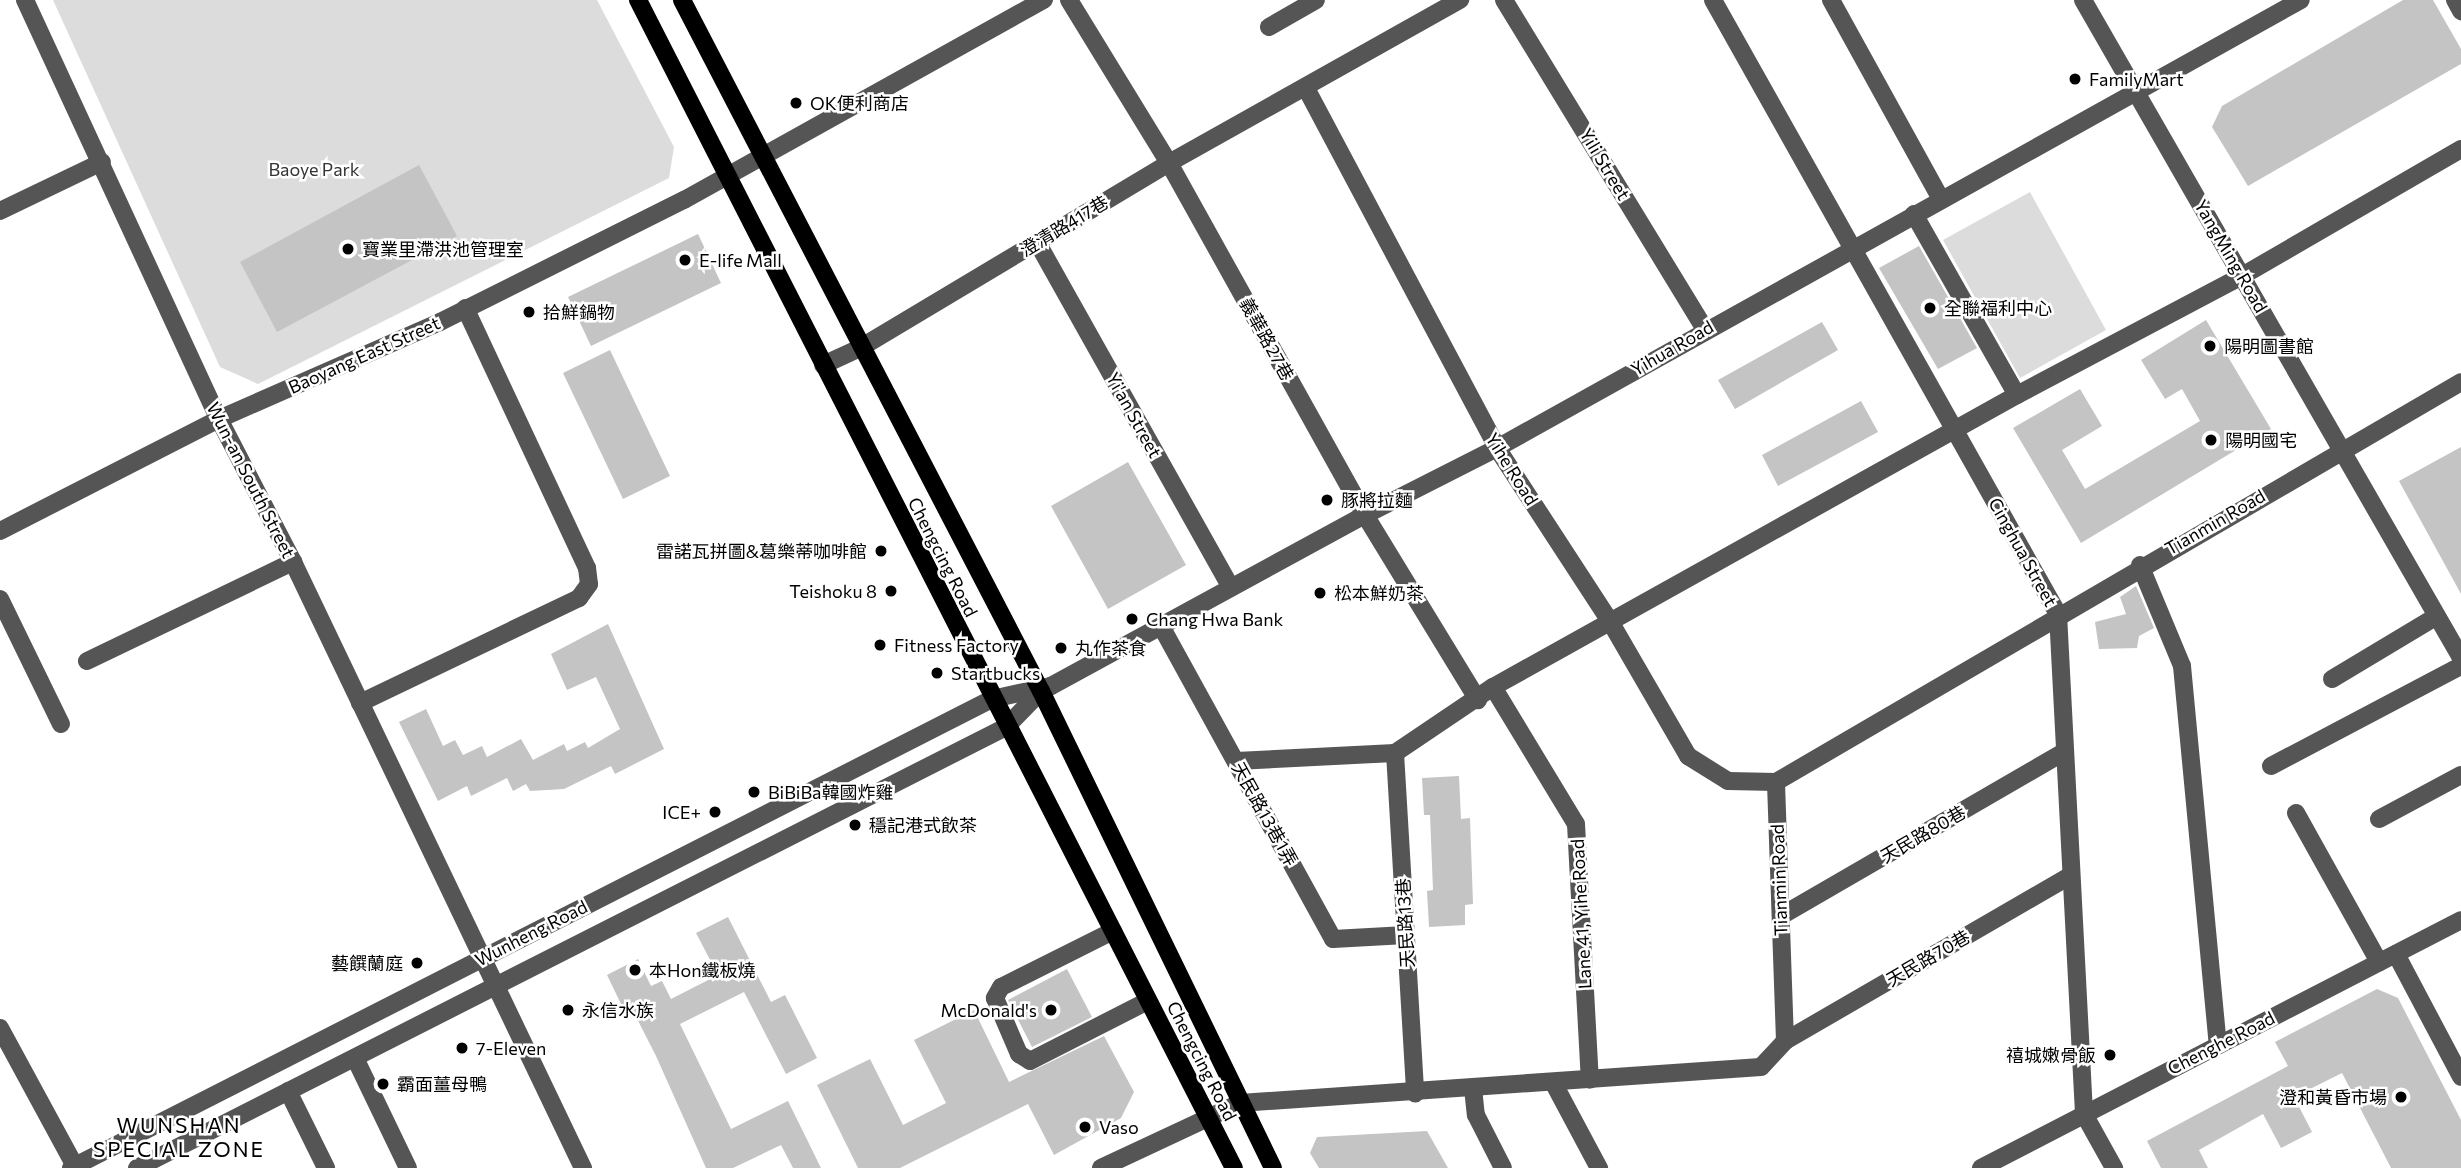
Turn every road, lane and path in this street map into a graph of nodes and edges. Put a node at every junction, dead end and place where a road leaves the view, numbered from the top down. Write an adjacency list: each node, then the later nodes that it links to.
1 (25, 0): 20 (street, Wun-an South Street)
2 (638, 0): 22 (main road, Chengcing Road)
3 (682, 0): 19 (main road, Chengcing Road)
4 (1044, 0): 19 (street, Baoyang East Street)
5 (1069, 0): 21 (street, 義華路27巷)
6 (1316, 0): 15 (street)
7 (1460, 0): 16 (street, 澄清路417巷)
8 (1504, 0): 30 (street, Yili Street)
9 (1713, 0): 27 (street, Cinghua Street)
10 (1831, 0): 23 (street)
11 (2083, 0): 17 (street, YangMing Road)
12 (2301, 0): 17 (street, Yihua Road)
13 (2455, 0): 14 (street)
14 (2461, 11)
15 (1269, 27)
16 (1307, 90): 21 (street, 澄清路417巷); 37 (street, Yihe Road)
17 (2138, 93): 23 (street, Yihua Road); 28 (street, YangMing Road)
18 (2461, 149): 28 (street)
19 (763, 157): 22 (street, Baoyang East Street); 31 (main road, Chengcing Road)
20 (102, 162): 24 (street); 35 (street, Wun-an South Street)
21 (1169, 163): 26 (street, 澄清路417巷); 39 (street, 義華路27巷)
22 (727, 177): 29 (street, Baoyang East Street); 32 (main road, Chengcing Road)
23 (1941, 199): 25 (street, Yihua Road)
24 (0, 211)
25 (1914, 214): 27 (street, Yihua Road); 34 (street)
26 (1037, 242): 31 (street, 澄清路417巷); 43 (street, Yi'an Street)
27 (1851, 248): 30 (street, Yihua Road); 36 (street, Cinghua Street)
28 (2242, 276): 34 (street); 38 (street, YangMing Road)
29 (465, 308): 35 (street, Baoyang East Street); 57 (street)
30 (1704, 329): 37 (street, Yihua Road)
31 (860, 348): 32 (street, 澄清路417巷); 54 (main road, Chengcing Road)
32 (823, 365): 55 (main road, Chengcing Road)
33 (2461, 382): 38 (street, Tianmin Road)
34 (2017, 395): 36 (street)
35 (219, 419): 40 (street, Baoyang East Street); 41 (street, Wun-an South Street)
36 (1956, 431): 45 (street, Cinghua Street); 47 (street)
37 (1497, 448): 39 (street, Yihua Road); 47 (street, Yihe Road)
38 (2342, 449): 42 (street, Tianmin Road); 46 (street, YangMing Road)
39 (1365, 514): 43 (street, Yihua Road); 56 (street, 義華路27巷)
40 (0, 531)
41 (293, 562): 50 (street); 57 (street, Wun-an South Street)
42 (2140, 565): 45 (street, Tianmin Road); 80 (street)
43 (1231, 587): 48 (street, Yihua Road)
44 (0, 599): 58 (street)
45 (2058, 614): 60 (street, Cinghua Street); 65 (street, Tianmin Road)
46 (2437, 616): 49 (street, YangMing Road); 52 (street)
47 (1611, 623): 53 (street); 65 (street, Yihe Road)
48 (1161, 626): 54 (street, Yihua Road); 62 (street, 天民路13巷1弄)
49 (2461, 658)
50 (88, 661)
51 (2461, 666): 63 (street)
52 (2332, 679)
53 (1493, 687): 56 (street); 83 (street, Lane 41, Yihe Road)
54 (1041, 691): 55 (street, Wunheng Road); 59 (street, Wunheng Road); 88 (main road, Chengcing Road)
55 (992, 699): 59 (main road, Chengcing Road); 74 (street, Wunheng Road)
56 (1478, 700): 61 (street)
57 (360, 703): 74 (street, Wun-an South Street)
58 (61, 724)
59 (1006, 727): 71 (main road, Chengcing Road); 76 (street, Wunheng Road)
60 (2064, 752): 68 (street, Cinghua Street); 69 (street, 天民路80巷)
61 (1395, 753): 62 (street); 72 (street, 天民路13巷)
62 (1236, 761): 72 (street, 天民路13巷1弄)
63 (2271, 766)
64 (2461, 775): 67 (street)
65 (1776, 782): 69 (street, Tianmin Road)
66 (2296, 813): 75 (street)
67 (2379, 818)
68 (2070, 876): 79 (street, 天民路70巷); 89 (street, Cinghua Street)
69 (1781, 916): 79 (street, Tianmin Road)
70 (2461, 920): 73 (street, Chenghe Road)
71 (1112, 932): 77 (main road, Chengcing Road); 77 (street)
72 (1406, 934): 87 (street, 天民路13巷)
73 (2396, 954): 75 (street, Chenghe Road); 82 (street)
74 (482, 957): 76 (street, Wun-an South Street); 91 (street, Wunheng Road)
75 (2379, 962): 80 (street, Chenghe Road)
76 (496, 987): 81 (street, Wunheng Road); 95 (street, Wun-an South Street)
77 (1148, 1001): 90 (main road, Chengcing Road)
78 (0, 1028): 91 (street)
79 (1786, 1041): 83 (street)
80 (2218, 1045): 89 (street, Chenghe Road)
81 (355, 1058): 86 (street, Wunheng Road); 94 (street)
82 (2461, 1077)
83 (1590, 1080): 84 (street)
84 (1553, 1082): 85 (street); 100 (street)
85 (1473, 1088): 87 (street); 99 (street)
86 (288, 1091): 92 (street, Wunheng Road); 93 (street)
87 (1415, 1093): 88 (street)
88 (1240, 1103): 90 (street); 98 (main road, Chengcing Road)
89 (2084, 1114): 101 (street, Chenghe Road); 102 (street, Cinghua Street)
90 (1206, 1115): 96 (street); 97 (main road, Chengcing Road)
91 (74, 1167)
92 (137, 1168)
93 (326, 1168)
94 (408, 1168)
95 (583, 1168)
96 (1101, 1168)
97 (1234, 1168)
98 (1273, 1168)
99 (1503, 1168)
100 (1599, 1168)
101 (1981, 1168)
102 (2114, 1168)

